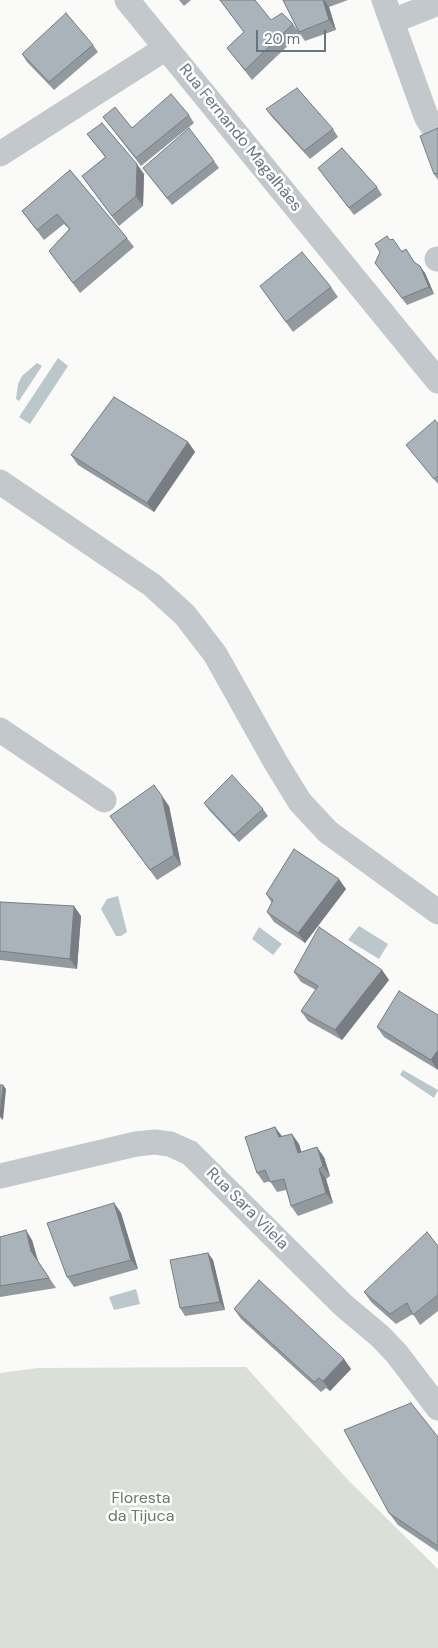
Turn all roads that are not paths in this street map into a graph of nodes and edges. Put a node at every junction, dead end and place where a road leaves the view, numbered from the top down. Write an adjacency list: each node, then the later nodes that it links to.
1 (127, 0): 4 (street)
2 (438, 3): 3 (street)
3 (389, 11): 5 (street)
4 (166, 48): 6 (street, Rua Fernando Magalhães); 7 (street, Rua Fernando Magalhães)
5 (438, 129)
6 (0, 154)
7 (438, 381)
8 (0, 482): 11 (street)
9 (0, 730): 10 (street)
10 (104, 800)
11 (438, 912)
12 (0, 1176): 13 (street, Rua Sara Vilela)
13 (438, 1408)

